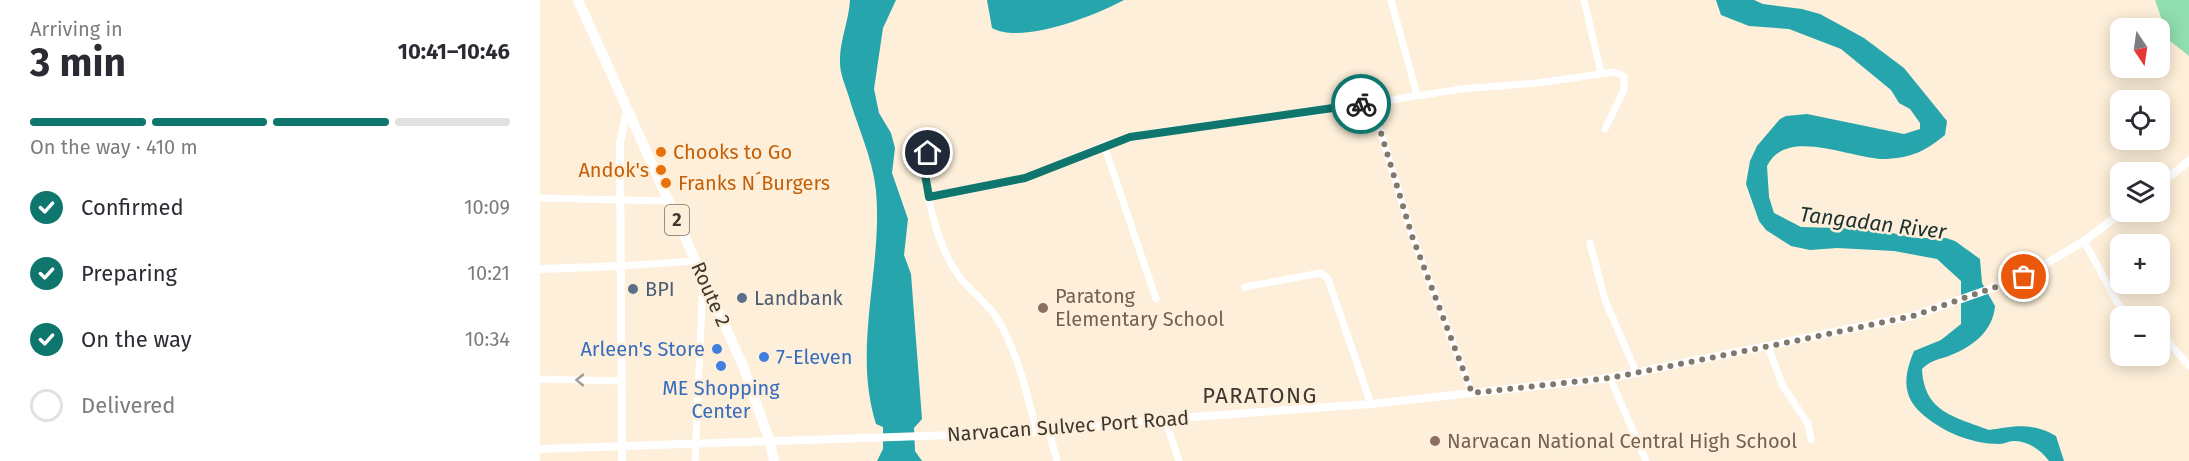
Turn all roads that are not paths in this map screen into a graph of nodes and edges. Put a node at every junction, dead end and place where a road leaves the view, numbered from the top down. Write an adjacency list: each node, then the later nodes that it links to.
1 (578, 0): 7 (highway, Route 2 / 2)
2 (1390, 0): 5 (street)
3 (1584, 0): 4 (street)
4 (1601, 73): 5 (street); 8 (street)
5 (1417, 95): 6 (street)
6 (1372, 103): 9 (street); 34 (street)
7 (627, 110): 15 (street); 16 (highway, Route 2 / 2)
8 (1605, 129)
9 (1104, 145): 13 (street); 25 (street)
10 (928, 153): 13 (street)
11 (2189, 161): 12 (street)
12 (2170, 176)
13 (929, 197): 38 (street)
14 (540, 198): 15 (street)
15 (621, 200): 16 (street); 21 (street)
16 (668, 201): 20 (highway, Route 2 / 2)
17 (2110, 222): 18 (street, Narvacan Sulvec Port Road)
18 (2084, 241): 26 (street); 28 (street, Narvacan Sulvec Port Road)
19 (1590, 243): 30 (street)
20 (696, 261): 21 (street); 23 (highway, Route 2 / 2)
21 (621, 266): 22 (street); 33 (street)
22 (540, 269)
23 (703, 278): 40 (highway, Route 2 / 2); 41 (street)
24 (1245, 287): 35 (street)
25 (1156, 298)
26 (2120, 306)
27 (2170, 344): 29 (street)
28 (1768, 347): 30 (street, Narvacan Sulvec Port Road); 39 (street)
29 (2189, 366)
30 (1637, 374): 31 (street, Narvacan Sulvec Port Road)
31 (1610, 378): 34 (street, Narvacan Sulvec Port Road); 49 (street)
32 (540, 379): 33 (street, one-way to 32)
33 (620, 381): 42 (street)
34 (1472, 393): 35 (street, Narvacan Sulvec Port Road)
35 (1371, 404): 36 (street, Narvacan Sulvec Port Road)
36 (1165, 419): 37 (street, Narvacan Sulvec Port Road); 48 (street)
37 (1049, 431): 38 (street, Narvacan Sulvec Port Road); 47 (street)
38 (1037, 432): 40 (street, Narvacan Sulvec Port Road)
39 (1811, 439)
40 (770, 442): 41 (street, Narvacan Sulvec Port Road); 46 (highway, Route 2 / 2)
41 (696, 443): 42 (street, Narvacan Sulvec Port Road); 45 (street)
42 (622, 446): 43 (street, Narvacan Sulvec Port Road); 44 (street)
43 (540, 449)
44 (622, 461)
45 (695, 461)
46 (774, 461)
47 (1057, 461)
48 (1179, 461)
49 (1646, 461)

